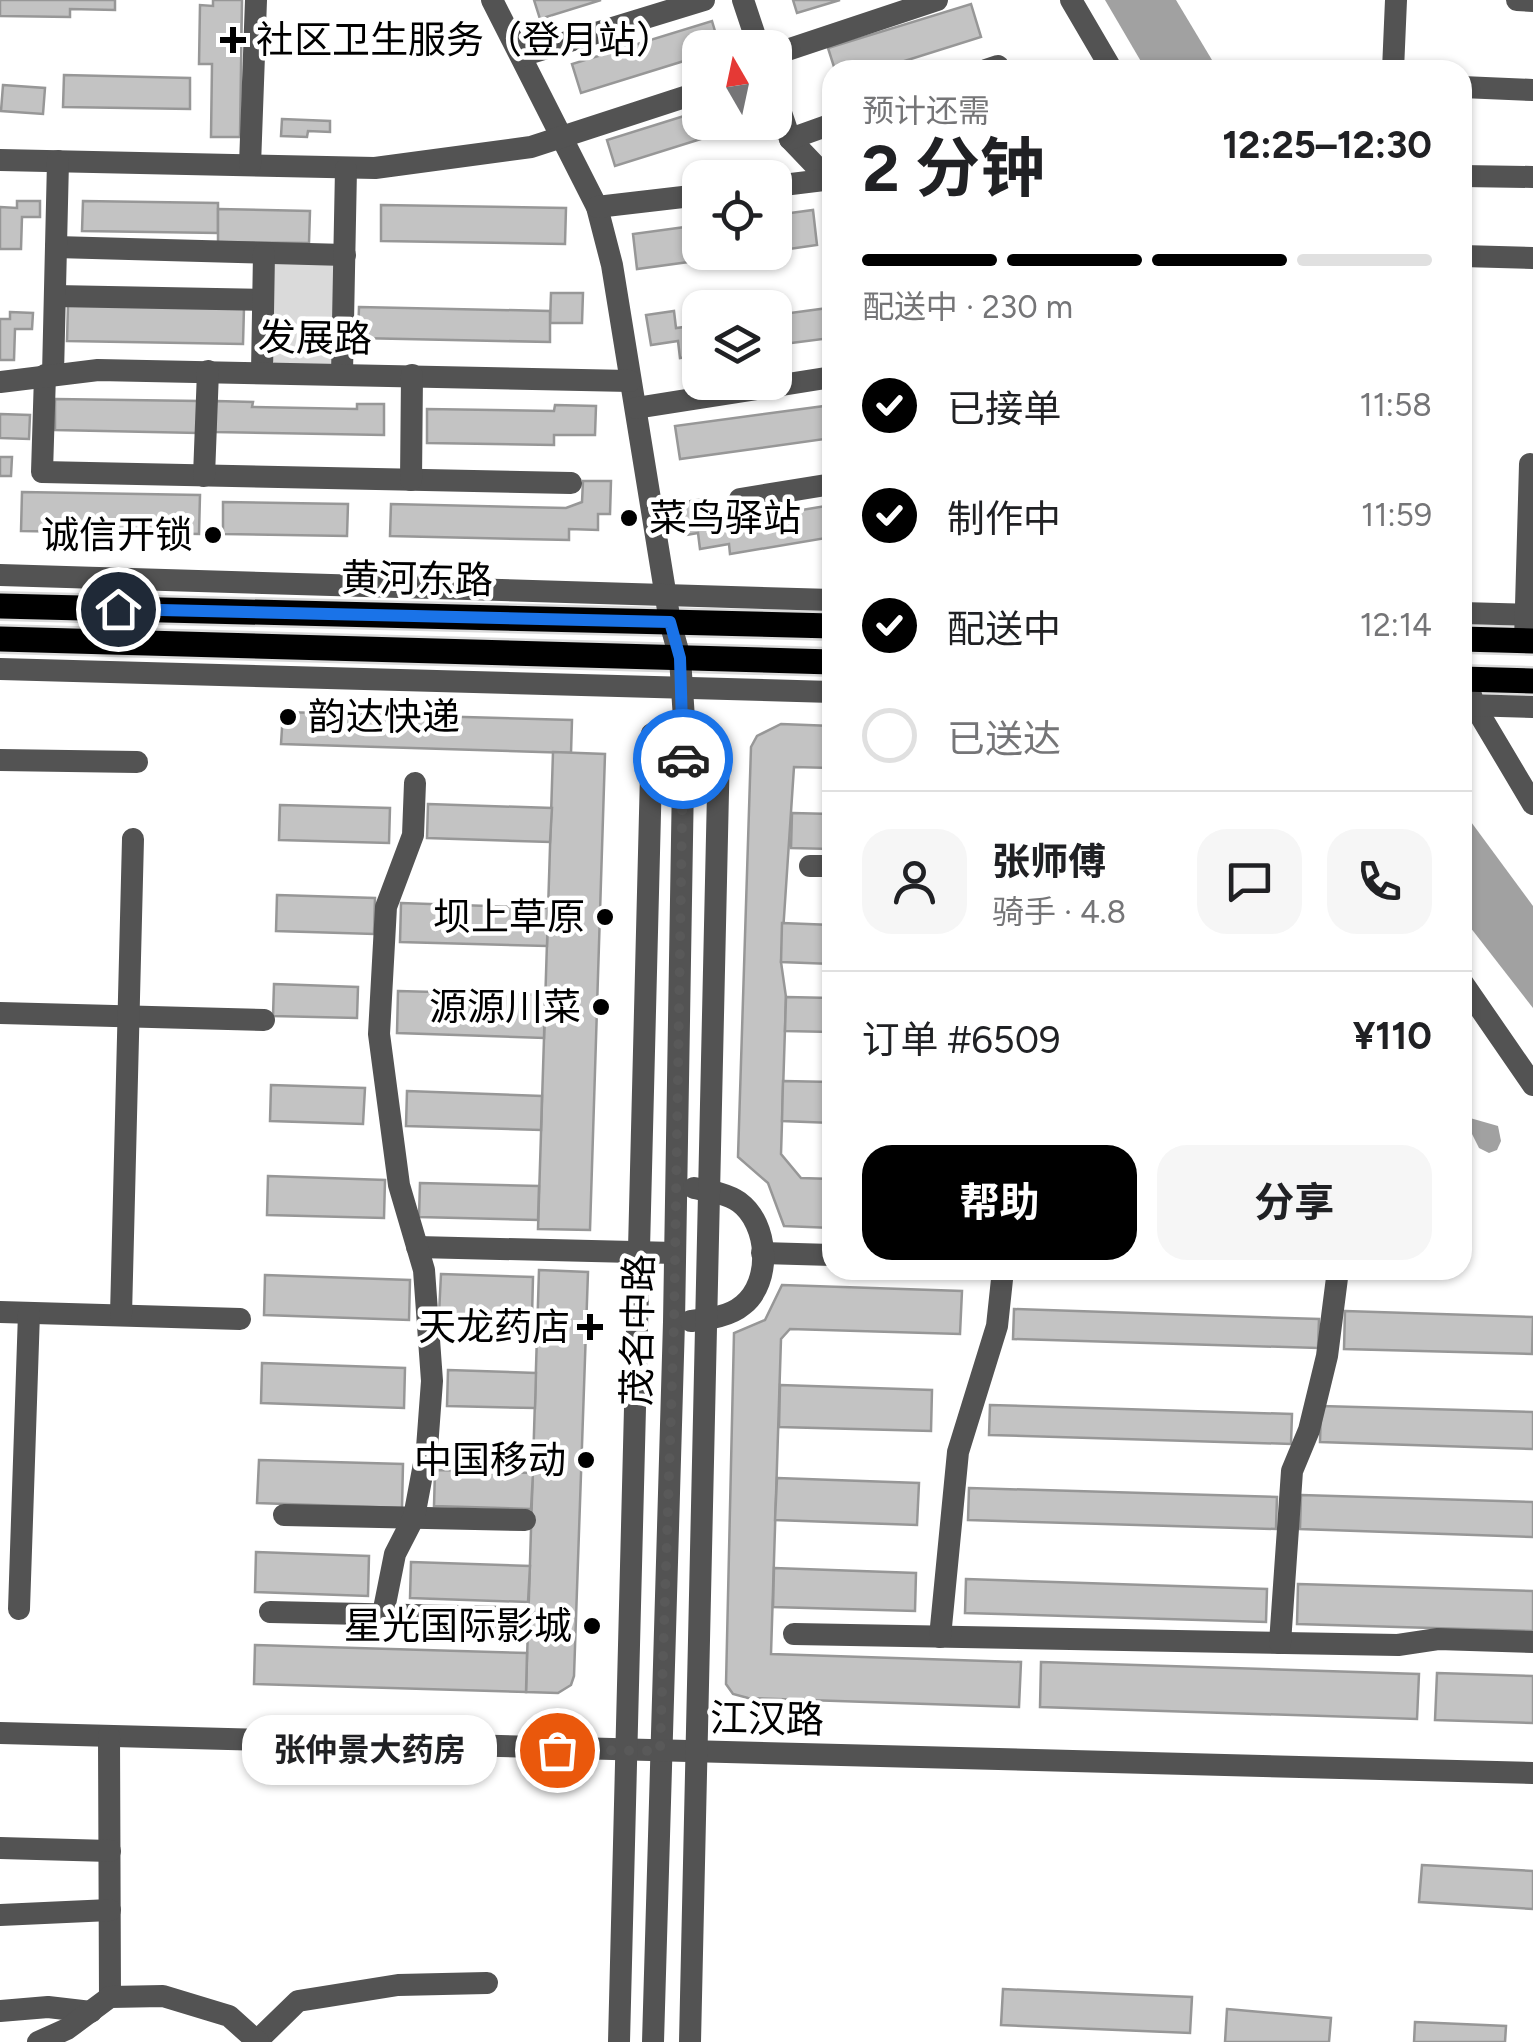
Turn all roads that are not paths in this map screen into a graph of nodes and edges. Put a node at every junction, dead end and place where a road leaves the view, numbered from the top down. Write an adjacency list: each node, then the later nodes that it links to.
1 (256, 0): 24 (street)
2 (492, 0): 12 (street, 茂名中路)
3 (704, 0): 12 (street)
4 (743, 0): 10 (street)
5 (937, 0): 11 (street)
6 (1072, 0): 13 (street)
7 (1396, 0): 14 (street)
8 (1517, 0): 9 (street)
9 (1533, 1)
10 (752, 30)
11 (792, 48)
12 (521, 56): 19 (street, 茂名中路)
13 (1106, 60)
14 (1393, 60)
15 (1472, 87): 16 (street)
16 (1533, 90)
17 (682, 98): 19 (street)
18 (822, 128): 20 (street)
19 (563, 136): 25 (street); 32 (street, 茂名中路)
20 (792, 138)
21 (791, 140): 26 (street)
22 (0, 160): 23 (street)
23 (58, 161): 24 (street); 33 (street)
24 (250, 165): 25 (street)
25 (346, 168): 35 (street)
26 (822, 170)
27 (1472, 176): 28 (street)
28 (1533, 177)
29 (822, 181): 30 (street)
30 (792, 184)
31 (682, 196): 32 (street)
32 (598, 207): 46 (street, 茂名中路)
33 (56, 247): 34 (street); 38 (street)
34 (264, 254): 35 (street); 39 (street)
35 (345, 255): 42 (street)
36 (1472, 256): 37 (street)
37 (1533, 258)
38 (55, 296): 39 (street); 43 (street)
39 (264, 300): 41 (street)
40 (208, 371): 41 (street, 发展路); 43 (street, 发展路); 50 (street)
41 (262, 372): 42 (street, 发展路)
42 (342, 373): 44 (street, 发展路)
43 (49, 374): 47 (street, 发展路); 50 (street)
44 (412, 375): 46 (street, 发展路); 51 (street)
45 (822, 379): 48 (street)
46 (630, 380): 48 (street, 茂名中路)
47 (0, 382)
48 (636, 408): 56 (street, 茂名中路)
49 (1530, 464): 60 (street)
50 (204, 476): 51 (street)
51 (411, 480): 52 (street)
52 (571, 483)
53 (822, 486): 54 (street)
54 (740, 499)
55 (0, 576): 56 (street)
56 (666, 596): 57 (street); 61 (street, 茂名中路)
57 (822, 600)
58 (0, 606): 61 (main road, 黄河东路)
59 (1472, 613): 60 (street)
60 (1530, 614): 65 (street)
61 (670, 622): 62 (main road, 黄河东路); 66 (street, 茂名中路)
62 (822, 626)
63 (0, 638): 66 (main road, 黄河东路)
64 (1472, 639): 65 (main road)
65 (1529, 641)
66 (680, 658): 67 (main road, 黄河东路); 70 (street, 茂名中路)
67 (822, 662)
68 (0, 669): 70 (street)
69 (1533, 680): 71 (main road)
70 (683, 690): 72 (street); 76 (street, 茂名中路)
71 (1472, 691)
72 (822, 692)
73 (1472, 693): 75 (street)
74 (1472, 702): 80 (street)
75 (1533, 708)
76 (684, 719): 87 (street, 茂名中路); 88 (street); 90 (street)
77 (0, 760): 78 (street)
78 (137, 762)
79 (415, 783): 89 (street)
80 (1533, 804)
81 (133, 840): 84 (street)
82 (1472, 997): 86 (street)
83 (0, 1013): 84 (street)
84 (128, 1016): 85 (street); 98 (street)
85 (264, 1020)
86 (1533, 1086)
87 (676, 1185): 88 (street); 91 (street, 茂名中路)
88 (709, 1191): 92 (street); 100 (street)
89 (417, 1247): 90 (street); 103 (street)
90 (640, 1252): 91 (street); 115 (street)
91 (675, 1253): 101 (street, 茂名中路)
92 (762, 1253): 93 (street); 100 (street)
93 (822, 1255)
94 (1002, 1280): 110 (street)
95 (1337, 1280): 112 (street)
96 (0, 1312): 97 (street)
97 (29, 1312): 98 (street); 105 (street)
98 (121, 1315): 99 (street)
99 (240, 1319)
100 (706, 1320): 101 (street); 117 (street)
101 (674, 1322): 116 (street, 茂名中路)
102 (284, 1515): 103 (street)
103 (414, 1517): 104 (street); 107 (street)
104 (525, 1520)
105 (19, 1609)
106 (270, 1612): 107 (street)
107 (384, 1614): 108 (street)
108 (506, 1617)
109 (794, 1634): 110 (street)
110 (940, 1636): 112 (street)
111 (1533, 1642): 112 (street)
112 (1280, 1643)
113 (0, 1733): 114 (street, 江汉路)
114 (110, 1736): 115 (street, 江汉路); 120 (street)
115 (627, 1751): 116 (street, 江汉路); 129 (street)
116 (660, 1751): 117 (street, 江汉路); 130 (street, 茂名中路)
117 (697, 1752): 118 (street, 江汉路); 131 (street)
118 (1533, 1773)
119 (0, 1848): 120 (street)
120 (110, 1851): 121 (street)
121 (110, 1910): 122 (street); 124 (street)
122 (0, 1915)
123 (487, 1983): 127 (street)
124 (110, 1997): 126 (street); 127 (street)
125 (0, 2010): 126 (street)
126 (90, 2012): 128 (street)
127 (257, 2041)
128 (38, 2042)
129 (619, 2042)
130 (653, 2042)
131 (690, 2042)

